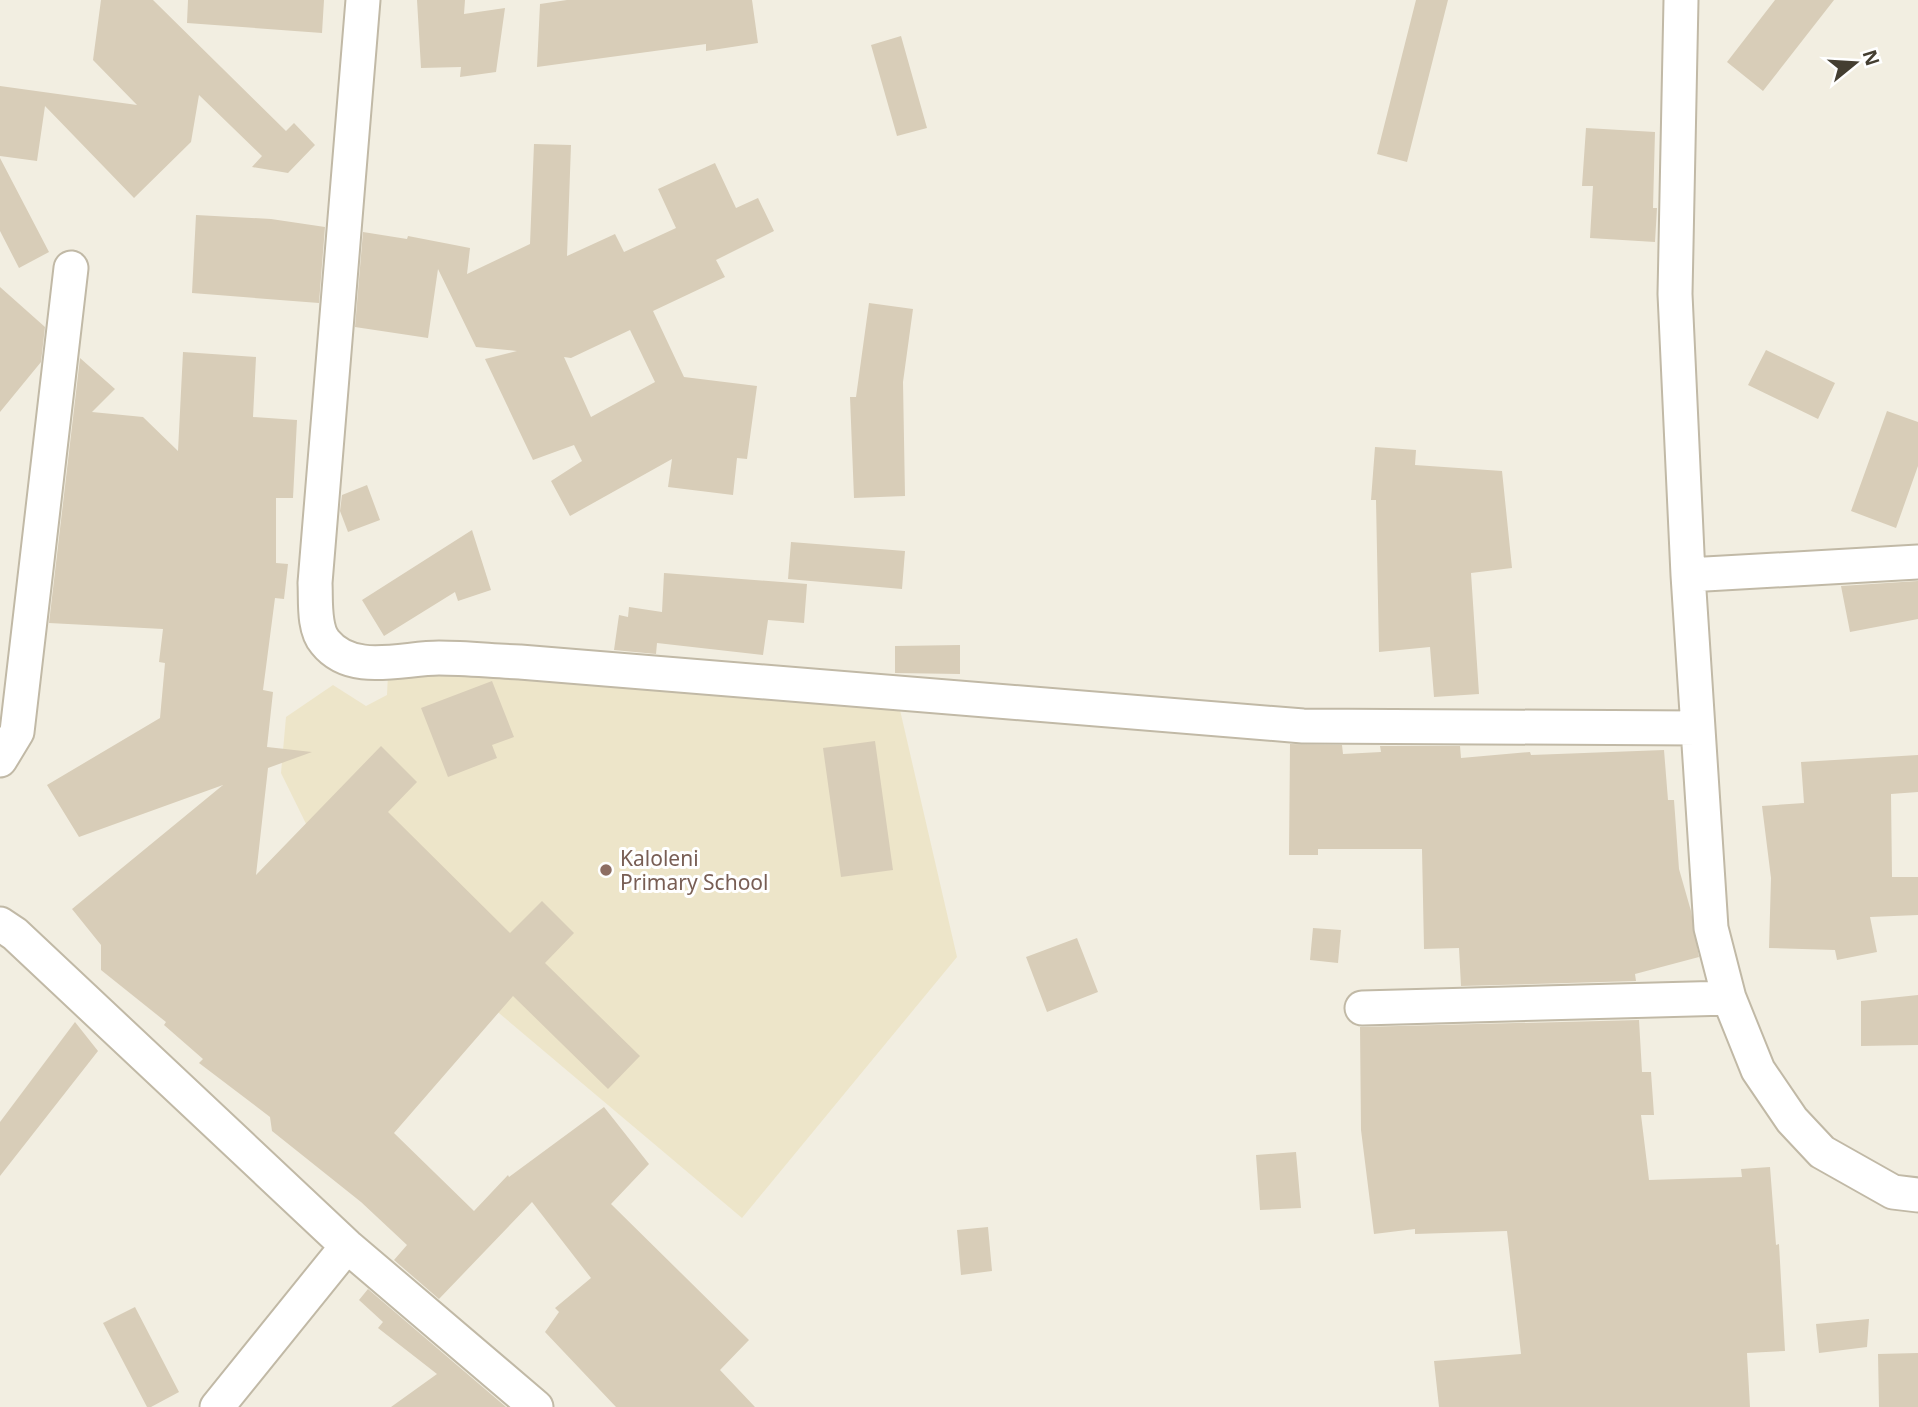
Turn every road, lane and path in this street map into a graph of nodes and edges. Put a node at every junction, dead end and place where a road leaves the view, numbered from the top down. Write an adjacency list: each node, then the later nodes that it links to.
1 (363, 0): 6 (street)
2 (1681, 0): 5 (street)
3 (71, 268): 7 (street)
4 (1918, 562): 5 (street)
5 (1688, 575): 6 (street)
6 (1699, 727): 9 (street)
7 (0, 760)
8 (0, 924): 12 (street)
9 (1729, 998): 10 (street); 11 (street)
10 (1362, 1008)
11 (1918, 1195)
12 (347, 1246): 13 (street); 14 (street)
13 (217, 1407)
14 (536, 1407)

